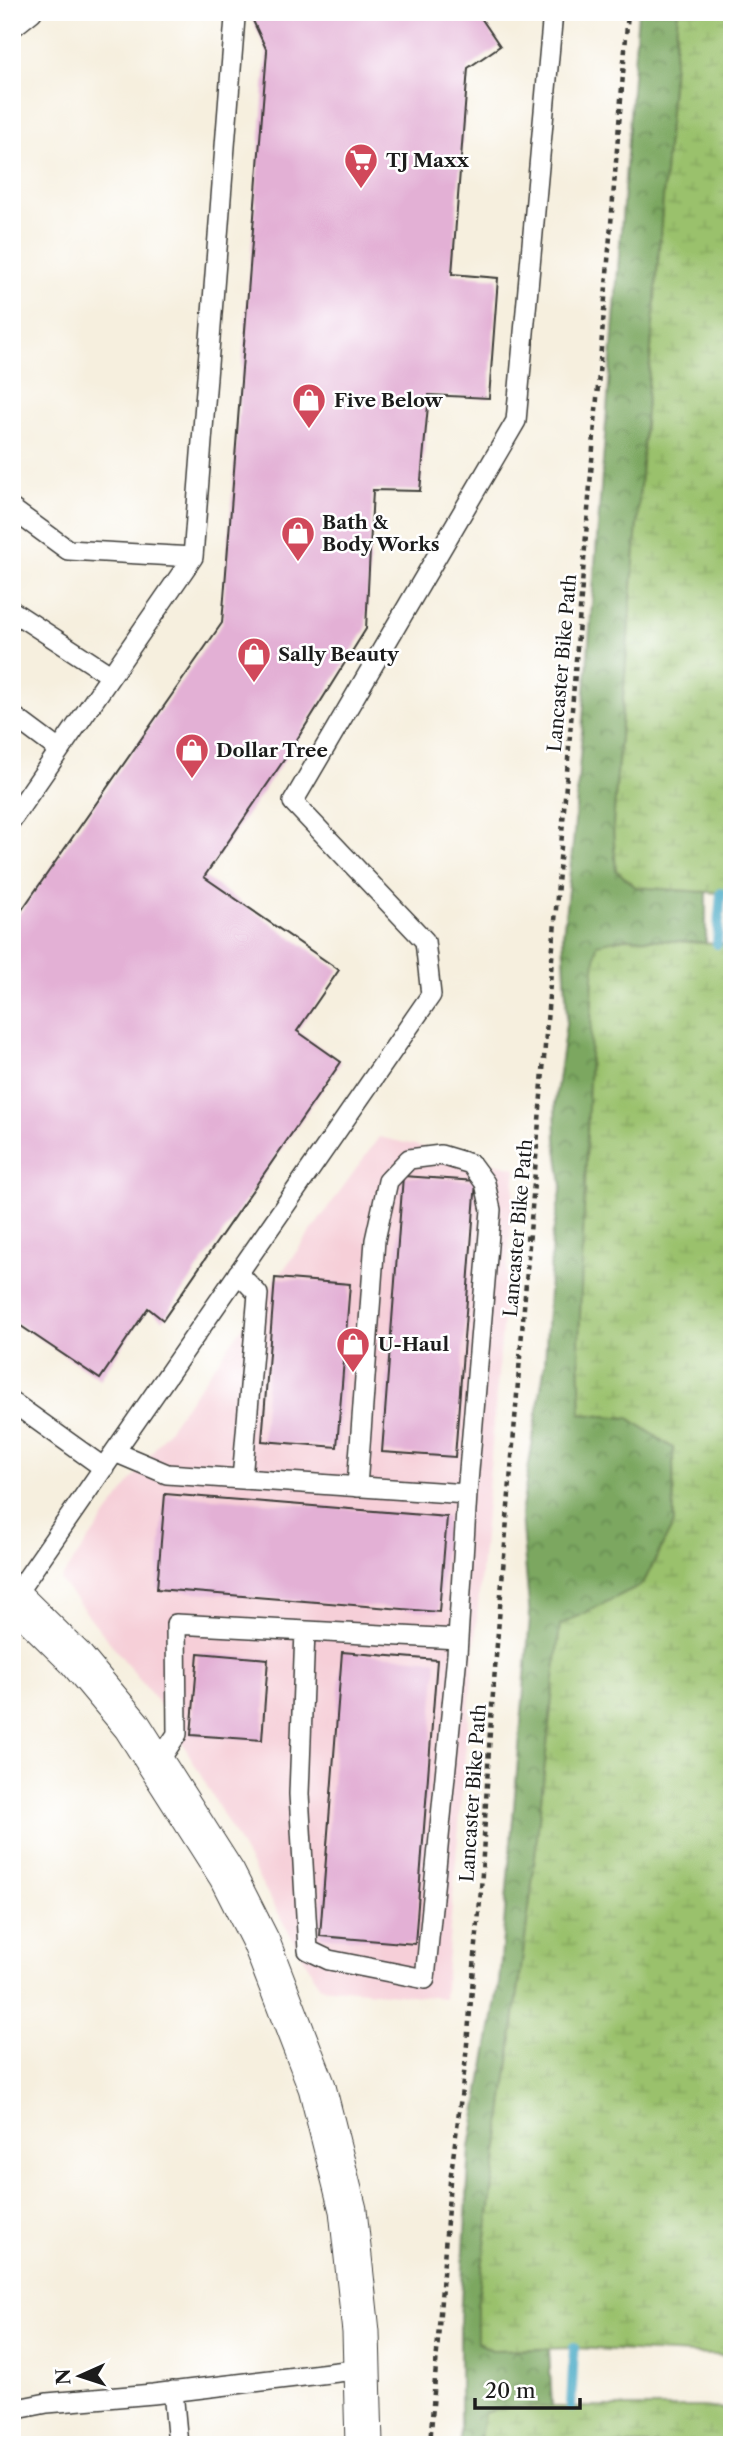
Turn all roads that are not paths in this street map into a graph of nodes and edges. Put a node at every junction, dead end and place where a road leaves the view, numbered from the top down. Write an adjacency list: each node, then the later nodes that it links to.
1 (32, 12): 4 (lane)
2 (232, 12): 6 (lane)
3 (553, 12): 12 (lane)
4 (12, 28)
5 (12, 509): 6 (lane)
6 (193, 556): 8 (lane)
7 (12, 611): 8 (lane)
8 (110, 675): 10 (lane)
9 (12, 715): 10 (lane)
10 (60, 750): 11 (lane)
11 (12, 819)
12 (238, 1273): 14 (lane); 15 (lane)
13 (12, 1402): 14 (lane)
14 (110, 1460): 15 (lane); 18 (lane)
15 (242, 1479): 16 (lane)
16 (357, 1487): 17 (lane); 17 (lane)
17 (467, 1494): 20 (lane)
18 (13, 1596): 21 (street)
19 (305, 1632): 20 (lane); 21 (lane); 22 (lane)
20 (458, 1639): 22 (lane)
21 (158, 1764): 22 (street)
22 (289, 1960): 23 (street)
23 (363, 2369): 24 (lane); 27 (street)
24 (173, 2391): 25 (lane); 26 (lane)
25 (12, 2410)
26 (178, 2445)
27 (364, 2445)

